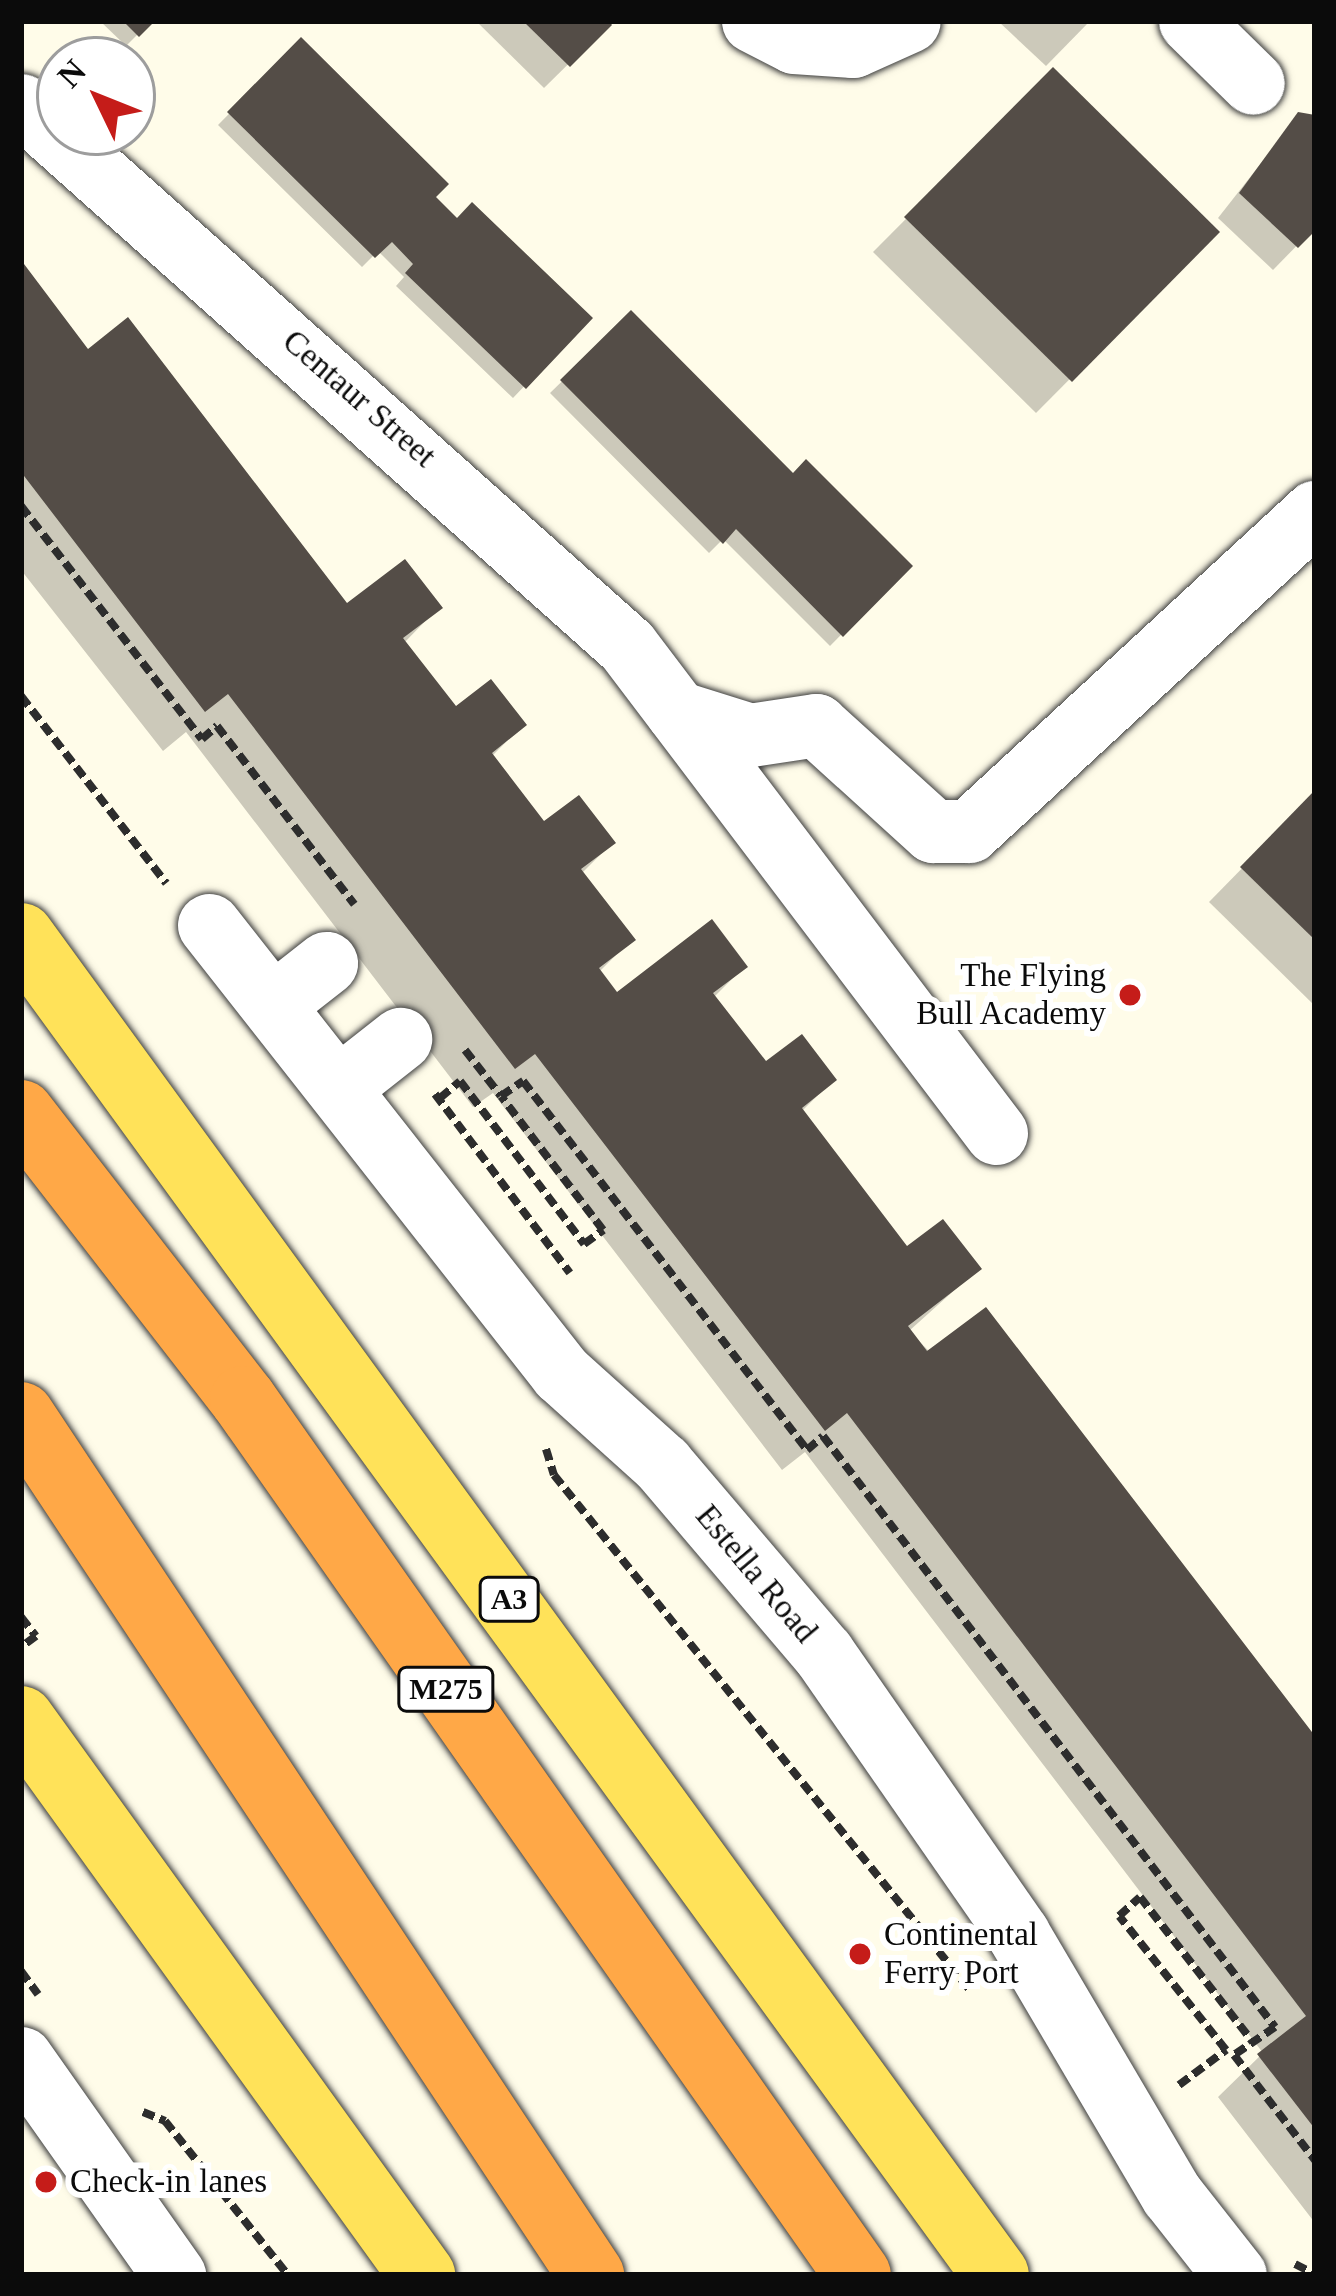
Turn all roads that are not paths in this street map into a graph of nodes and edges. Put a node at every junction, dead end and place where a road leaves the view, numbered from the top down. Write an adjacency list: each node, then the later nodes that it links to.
1 (753, 21): 2 (street)
2 (909, 21)
3 (1190, 21): 4 (street)
4 (1253, 83)
5 (21, 105): 7 (street, Centaur Street)
6 (1315, 512): 7 (street)
7 (677, 712): 15 (street, Centaur Street)
8 (186, 906): 11 (street, Estella Road)
9 (21, 936): 25 (main road, A3)
10 (326, 963): 11 (street)
11 (275, 1003): 13 (street, Estella Road)
12 (429, 1040): 13 (street)
13 (339, 1087): 26 (street, Estella Road)
14 (21, 1113): 18 (highway, M275)
15 (996, 1133)
16 (21, 1415): 22 (highway)
17 (21, 1719): 21 (main road)
18 (652, 1984): 23 (highway, M275); 24 (highway, M275)
19 (35, 2033): 20 (street)
20 (174, 2275)
21 (422, 2275)
22 (590, 2275)
23 (812, 2275)
24 (858, 2275)
25 (996, 2275)
26 (1235, 2275)

